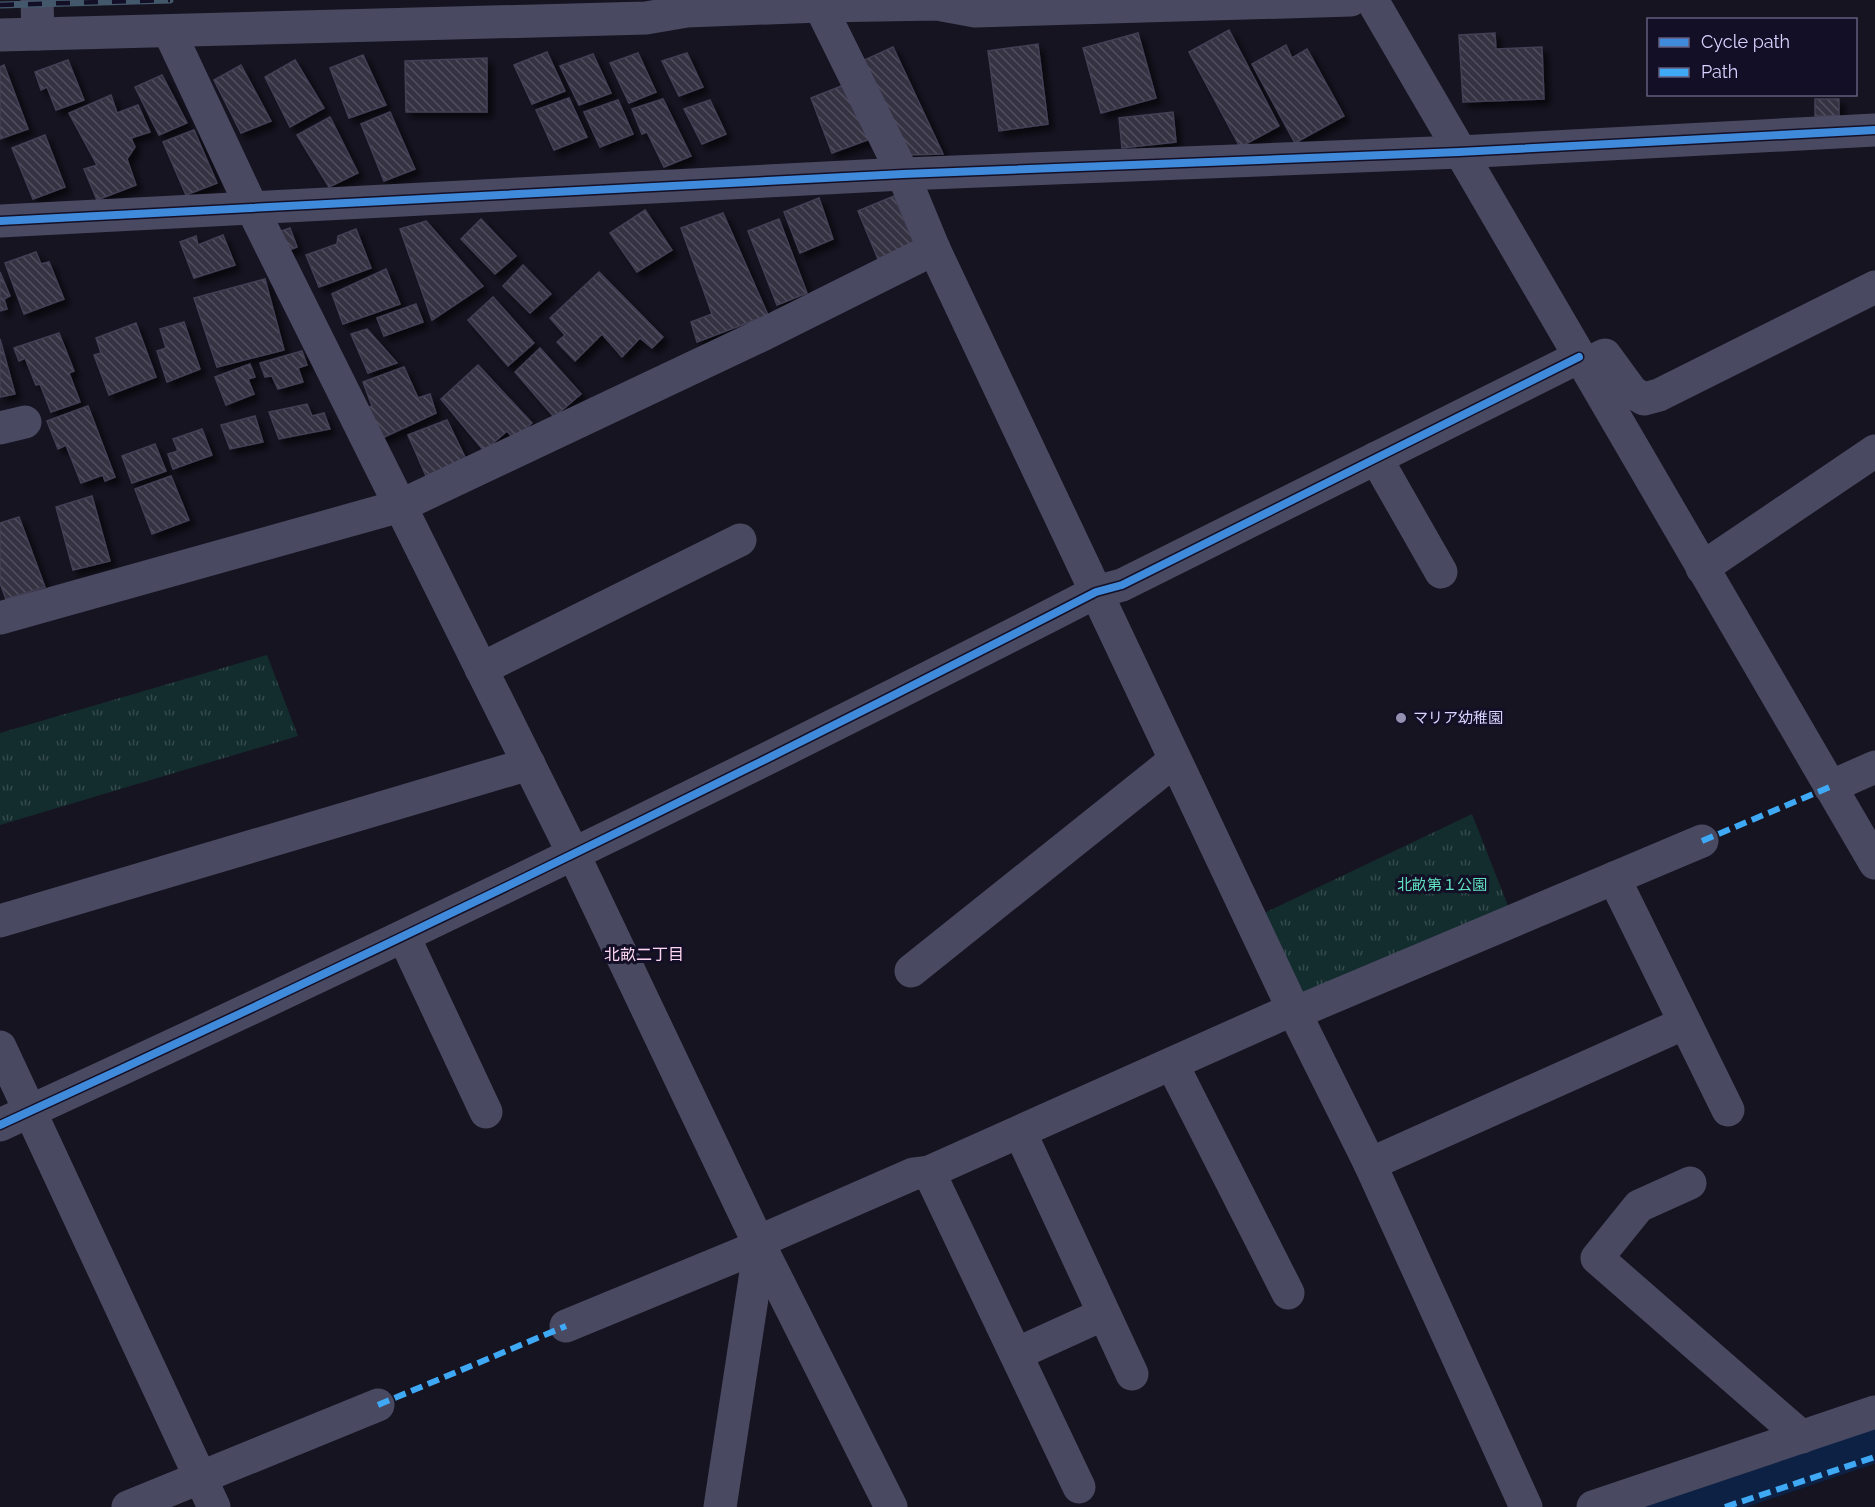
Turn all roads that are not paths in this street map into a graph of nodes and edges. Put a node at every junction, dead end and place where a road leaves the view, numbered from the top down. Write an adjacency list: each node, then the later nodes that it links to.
1 (37, 0): 7 (street)
2 (1351, 0): 5 (street)
3 (1372, 0): 10 (street)
4 (687, 6): 5 (street); 6 (street)
5 (820, 6): 11 (street)
6 (169, 31): 7 (street); 12 (street)
7 (38, 34): 8 (street)
8 (0, 35)
9 (1875, 130): 10 (street)
10 (1459, 152): 11 (street); 16 (street)
11 (903, 174): 12 (street); 14 (street)
12 (252, 208): 13 (street); 19 (street)
13 (0, 221)
14 (934, 249): 19 (street); 23 (street)
15 (1875, 287): 16 (street)
16 (1581, 361): 18 (street); 21 (street)
17 (1875, 451): 21 (street)
18 (1376, 458): 22 (street); 23 (street)
19 (400, 506): 24 (street); 25 (street)
20 (740, 540): 25 (street)
21 (1702, 568): 29 (street)
22 (1441, 572)
23 (1096, 592): 26 (street); 31 (street)
24 (0, 618)
25 (481, 669): 27 (street)
26 (1174, 760): 36 (street); 37 (street)
27 (529, 764): 31 (street); 34 (street)
28 (1875, 767): 29 (street)
29 (1830, 787): 32 (street)
30 (1702, 841): 33 (street)
31 (573, 853): 35 (street); 49 (street)
32 (1875, 863)
33 (1614, 878): 37 (street); 38 (street)
34 (0, 921)
35 (404, 937): 42 (street); 43 (street)
36 (911, 971)
37 (1294, 1011): 40 (street); 46 (street)
38 (1685, 1023): 41 (street); 46 (street)
39 (0, 1047): 42 (street)
40 (1172, 1064): 45 (street); 50 (street)
41 (1728, 1110)
42 (29, 1112): 44 (street); 58 (street)
43 (486, 1112)
44 (0, 1125)
45 (1020, 1132): 47 (street); 51 (street)
46 (1370, 1164): 64 (street)
47 (929, 1172): 49 (street); 53 (street)
48 (1690, 1183): 57 (street)
49 (760, 1246): 52 (street); 62 (street); 63 (street)
50 (1288, 1293)
51 (1104, 1314): 53 (street); 54 (street)
52 (566, 1326)
53 (1016, 1354): 59 (street)
54 (1132, 1374)
55 (378, 1405): 58 (street)
56 (1875, 1412): 57 (street)
57 (1802, 1437): 65 (street)
58 (201, 1477): 60 (street); 61 (street)
59 (1079, 1486)
60 (128, 1507)
61 (214, 1507)
62 (720, 1507)
63 (891, 1507)
64 (1526, 1507)
65 (1593, 1507)

